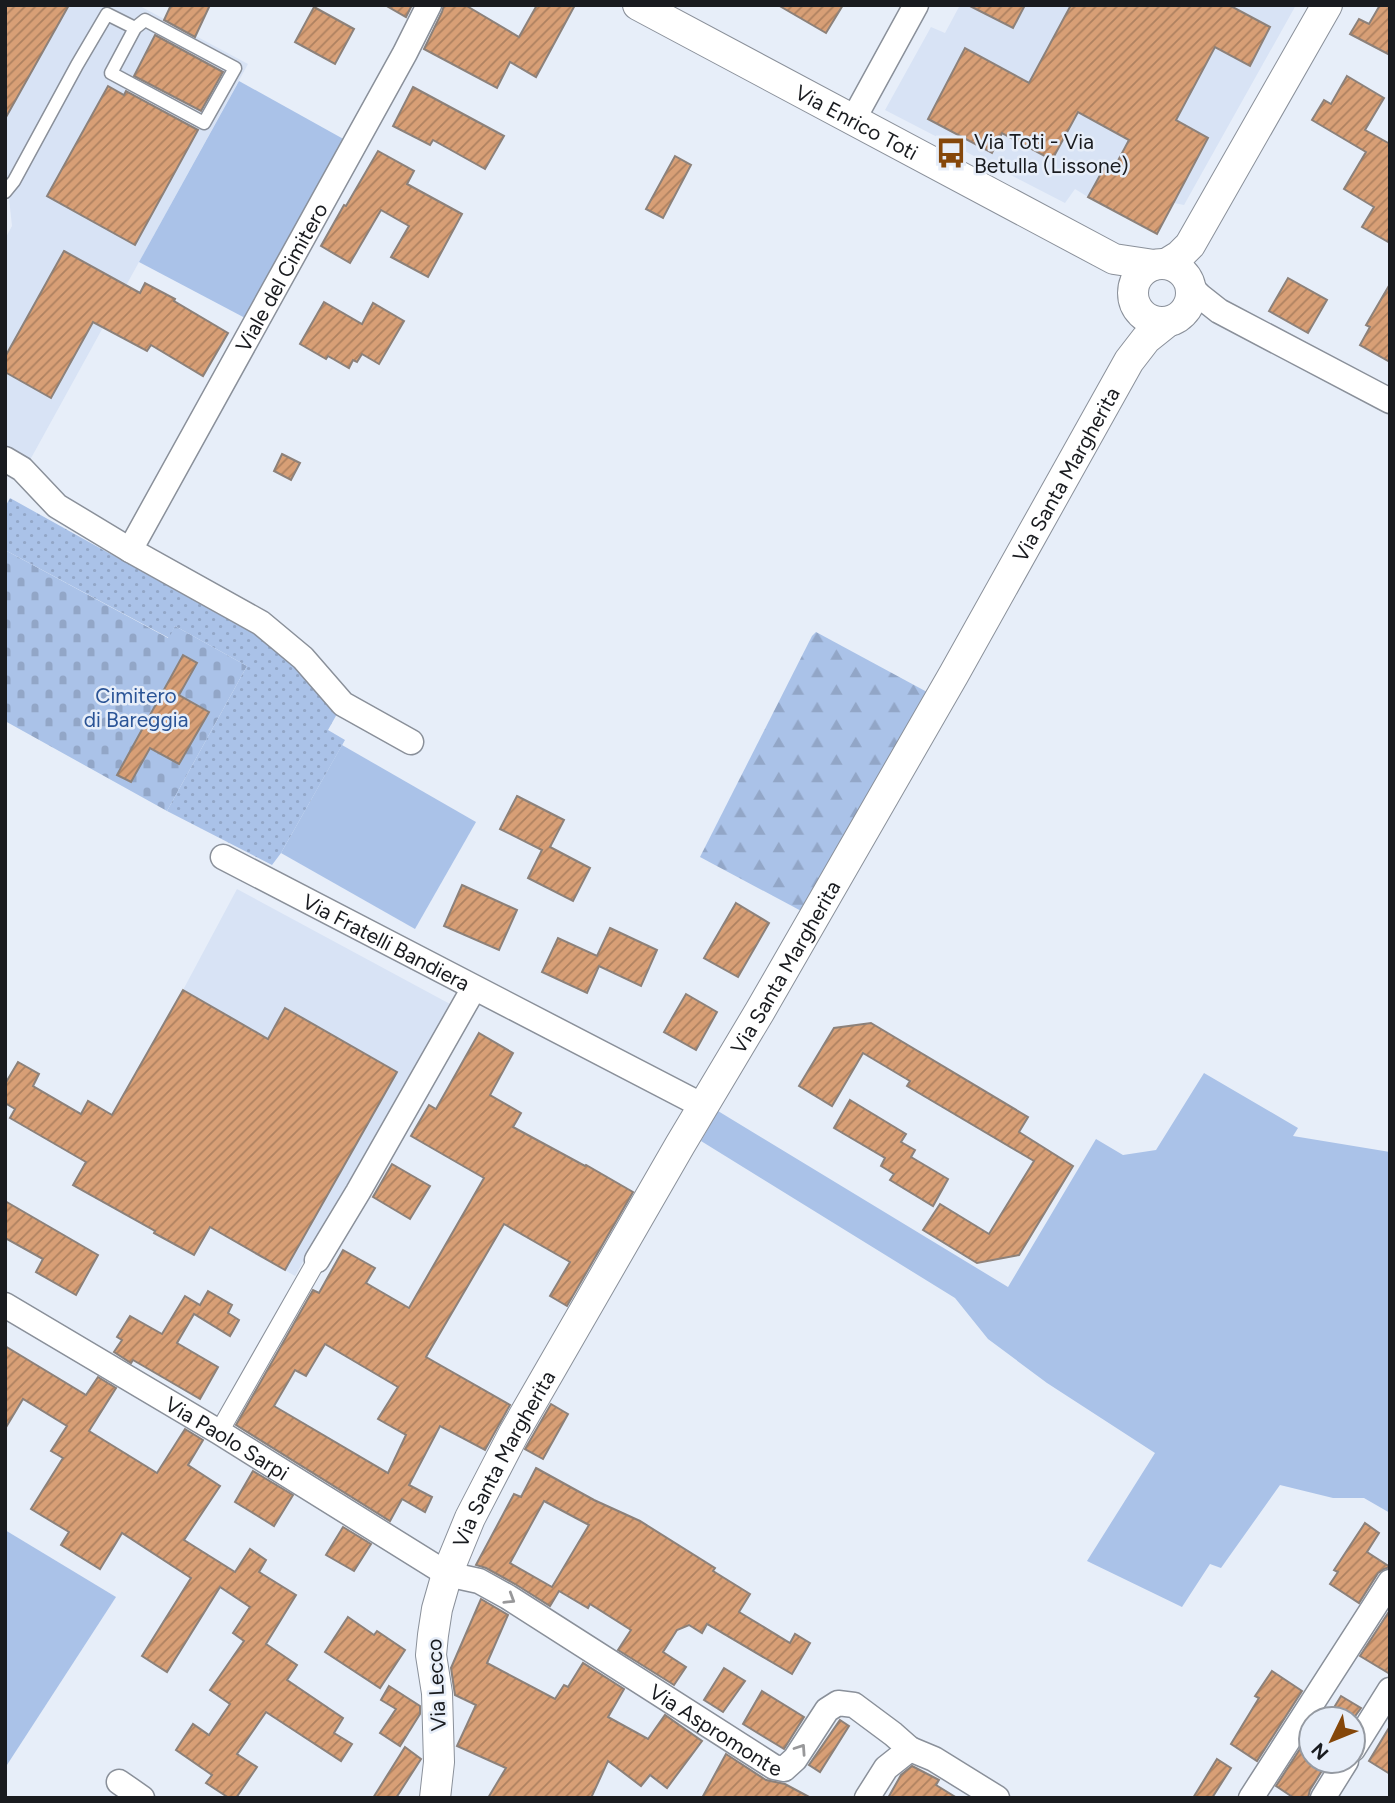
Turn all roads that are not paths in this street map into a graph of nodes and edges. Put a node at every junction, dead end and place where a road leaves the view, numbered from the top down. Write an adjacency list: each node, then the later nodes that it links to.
1 (429, 5): 11 (street, Viale del Cimitero)
2 (638, 5): 6 (street, Via Enrico Toti)
3 (916, 5): 6 (street)
4 (1327, 5): 8 (street)
5 (135, 28): 5 (lane); 7 (lane)
6 (853, 120): 8 (street, Via Enrico Toti)
7 (5, 192)
8 (1166, 290): 9 (street); 15 (street, Via Santa Margherita)
9 (1390, 401)
10 (5, 459): 11 (street)
11 (130, 550): 12 (street)
12 (411, 742)
13 (223, 857): 14 (street, Via Fratelli Bandiera)
14 (474, 988): 15 (street, Via Fratelli Bandiera); 16 (street)
15 (703, 1106): 19 (street, Via Santa Margherita)
16 (317, 1260): 18 (street)
17 (5, 1305): 18 (street, Via Paolo Sarpi)
18 (219, 1432): 19 (street, Via Paolo Sarpi)
19 (447, 1574): 23 (street, Via Aspromonte, one-way to 23); 27 (street, Via Lecco)
20 (1390, 1582): 30 (street)
21 (1390, 1690): 22 (street)
22 (1367, 1727)
23 (910, 1749): 28 (street); 29 (street, Via Aspromonte)
24 (1337, 1775): 31 (street)
25 (119, 1782): 26 (street)
26 (142, 1798)
27 (435, 1798)
28 (867, 1798)
29 (997, 1798)
30 (1251, 1798)
31 (1323, 1798)

